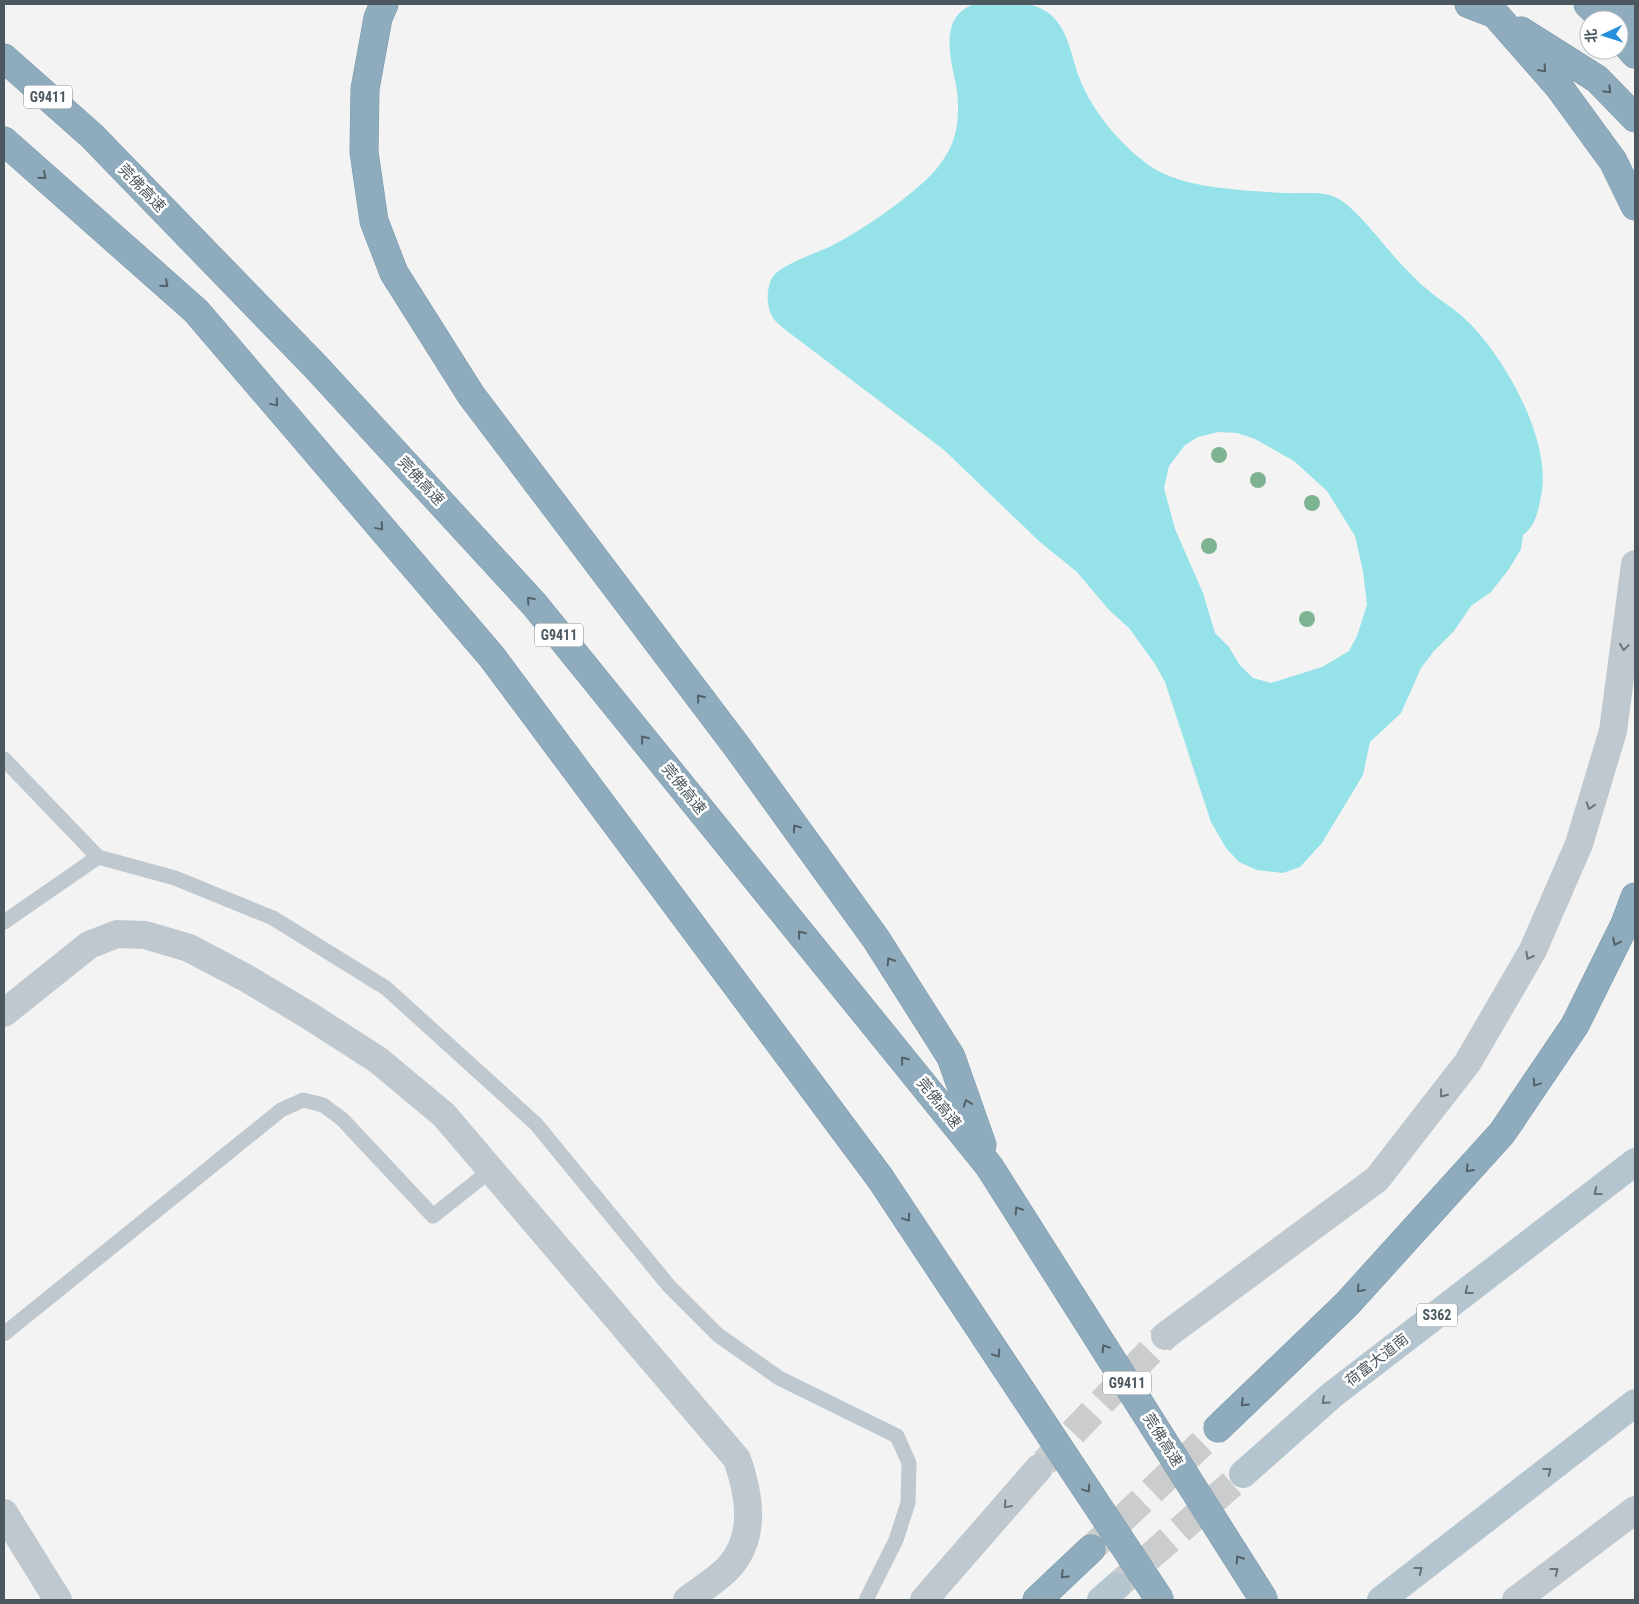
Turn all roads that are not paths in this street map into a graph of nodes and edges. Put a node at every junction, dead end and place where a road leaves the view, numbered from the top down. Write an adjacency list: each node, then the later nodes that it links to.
1 (384, 4): 17 (highway, one-way to 1)
2 (1469, 4): 4 (highway)
3 (1615, 4): 5 (highway)
4 (1495, 14): 7 (highway, one-way to 7); 9 (highway, one-way to 9)
5 (1635, 19)
6 (4, 58): 17 (highway, 莞佛高速 / G9411, one-way to 6)
7 (1635, 118)
8 (5, 143): 33 (highway, one-way to 33, bridge)
9 (1635, 206)
10 (1635, 564): 20 (street, one-way to 20)
11 (4, 759): 12 (lane)
12 (98, 856): 14 (lane); 30 (lane)
13 (1635, 897): 22 (highway, one-way to 22)
14 (4, 922)
15 (4, 1013): 18 (street)
16 (1635, 1162): 24 (main road, 荷富大道南 / S362, one-way to 24)
17 (989, 1166): 34 (highway, 莞佛高速 / G9411, one-way to 17, bridge)
18 (491, 1170): 19 (lane); 29 (street)
19 (4, 1334)
20 (1165, 1336)
21 (1635, 1403): 35 (main road, one-way to 21)
22 (1218, 1428)
23 (1039, 1468): 31 (street, one-way to 31)
24 (1244, 1474)
25 (1635, 1510): 36 (street, one-way to 25)
26 (4, 1512): 28 (street)
27 (1091, 1549): 32 (highway, one-way to 32)
28 (58, 1600)
29 (687, 1600)
30 (866, 1600)
31 (924, 1600)
32 (1037, 1600)
33 (1160, 1600)
34 (1264, 1600)
35 (1381, 1600)
36 (1516, 1600)

